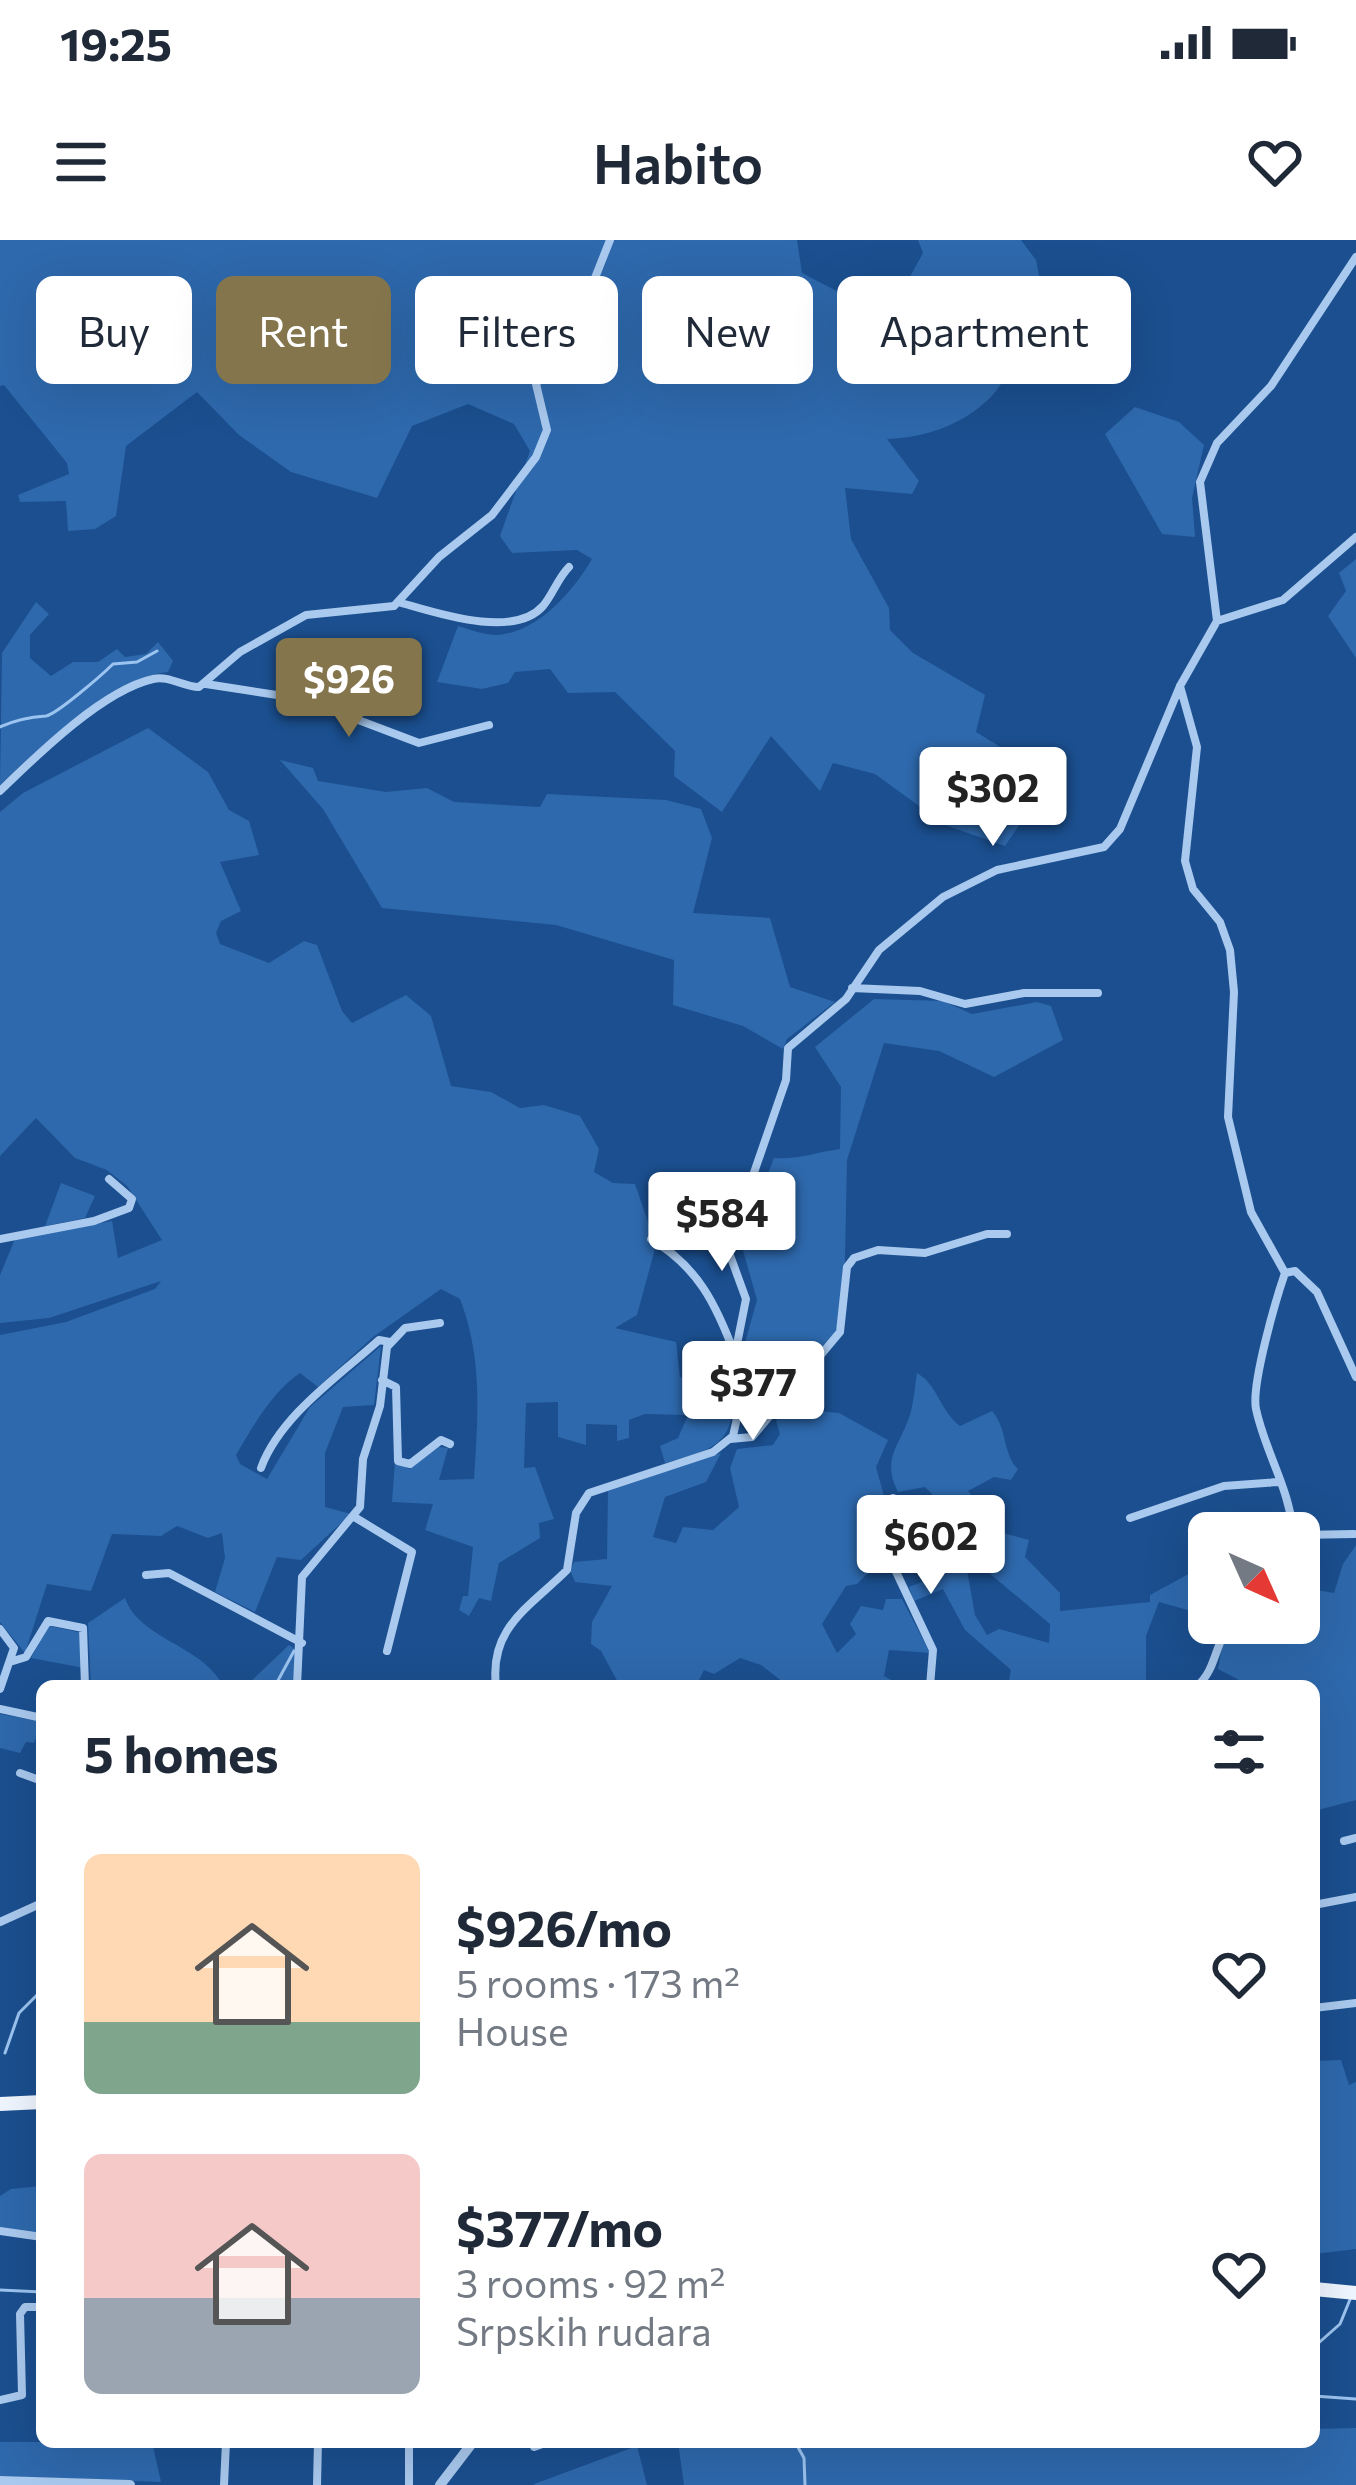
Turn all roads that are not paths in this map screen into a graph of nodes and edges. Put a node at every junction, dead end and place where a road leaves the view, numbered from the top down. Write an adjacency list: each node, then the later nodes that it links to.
1 (610, 240): 5 (street)
2 (1356, 257): 6 (street)
3 (1356, 537): 6 (street)
4 (569, 567): 5 (street)
5 (398, 602): 7 (street)
6 (1217, 621): 8 (street)
7 (204, 684): 9 (street); 10 (street)
8 (1180, 686): 11 (street); 17 (street)
9 (489, 725)
10 (0, 791)
11 (852, 988): 12 (street); 22 (street)
12 (1098, 993)
13 (109, 1179): 15 (street)
14 (1007, 1234): 25 (street)
15 (0, 1239)
16 (651, 1239): 22 (street)
17 (1286, 1273): 21 (street); 28 (street)
18 (440, 1323): 19 (street)
19 (390, 1342): 24 (street); 27 (street)
20 (1356, 1348): 21 (street)
21 (1344, 1351): 23 (street)
22 (736, 1356): 25 (street)
23 (1356, 1377)
24 (382, 1380): 26 (street); 31 (street)
25 (730, 1439): 43 (street)
26 (450, 1444)
27 (260, 1468)
28 (1278, 1482): 30 (street); 32 (street)
29 (893, 1498): 44 (street)
30 (1292, 1512)
31 (356, 1518): 37 (street); 39 (street)
32 (1130, 1518)
33 (1320, 1534): 34 (street)
34 (1354, 1534)
35 (146, 1575): 37 (street)
36 (0, 1629): 40 (street)
37 (303, 1644): 42 (street)
38 (1218, 1644): 45 (street)
39 (387, 1651)
40 (13, 1661): 41 (street); 46 (street)
41 (86, 1680)
42 (298, 1680)
43 (496, 1680)
44 (930, 1680)
45 (1203, 1680)
46 (0, 1689)
47 (0, 1709): 48 (street)
48 (36, 1717)
49 (20, 1773): 50 (street)
50 (36, 1779)
51 (1356, 1838): 52 (street)
52 (1344, 1841)
53 (1356, 1898): 54 (street)
54 (1320, 1904)
55 (36, 1906): 56 (street)
56 (0, 1922)
57 (1356, 2002): 58 (street)
58 (1320, 2007)
59 (36, 2102): 60 (main road)
60 (0, 2104)
61 (0, 2231): 62 (street)
62 (36, 2236)
63 (1320, 2290): 64 (main road)
64 (1350, 2292)
65 (36, 2307): 66 (street)
66 (0, 2400)
67 (226, 2448): 73 (street)
68 (318, 2448): 74 (street)
69 (409, 2448): 75 (street)
70 (468, 2448): 76 (street)
71 (0, 2481): 72 (street)
72 (130, 2485)
73 (224, 2485)
74 (317, 2485)
75 (409, 2485)
76 (440, 2485)

